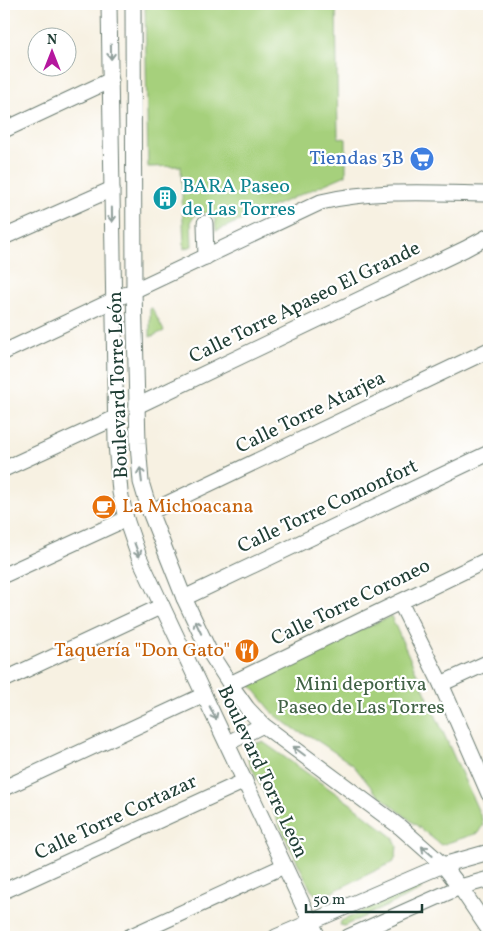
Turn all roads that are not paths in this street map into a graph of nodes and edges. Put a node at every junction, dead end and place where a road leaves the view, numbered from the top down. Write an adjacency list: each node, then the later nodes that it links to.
1 (109, 4): 3 (street, Boulevard Torre León, one-way to 3)
2 (133, 4): 11 (street, Boulevard Torre León)
3 (111, 80): 4 (street); 5 (street, Boulevard Torre León)
4 (4, 130)
5 (112, 189): 9 (street); 12 (street, Boulevard Torre León, one-way to 12)
6 (489, 194): 10 (street)
7 (205, 223): 10 (street)
8 (489, 236): 15 (street, Calle Torre Apaseo El Grande)
9 (4, 237)
10 (206, 257): 11 (street)
11 (134, 291): 12 (street); 15 (street, Boulevard Torre León)
12 (114, 300): 14 (street); 16 (street, Boulevard Torre León)
13 (489, 350): 19 (street, Calle Torre Atarjea)
14 (4, 352)
15 (137, 406): 19 (street, Boulevard Torre León, one-way to 15)
16 (115, 418): 18 (street); 20 (street, Boulevard Torre León)
17 (489, 452): 23 (street, Calle Torre Comonfort)
18 (4, 469)
19 (150, 512): 23 (street, Boulevard Torre León)
20 (126, 519): 22 (street); 25 (street, Boulevard Torre León, one-way to 25)
21 (489, 559): 24 (street, Calle Torre Coroneo)
22 (4, 575)
23 (184, 598): 28 (street, Boulevard Torre León, one-way to 23)
24 (400, 602): 28 (street, Calle Torre Coroneo); 29 (street)
25 (162, 606): 27 (street); 30 (street, Boulevard Torre León)
26 (489, 662): 29 (street)
27 (4, 680)
28 (230, 684): 31 (street, Boulevard Torre León)
29 (441, 684): 33 (street)
30 (204, 695): 32 (street, Boulevard Torre León, one-way to 32); 35 (street)
31 (263, 725): 32 (street); 38 (street, Boulevard Torre León, one-way to 31)
32 (228, 743): 34 (street, Boulevard Torre León)
33 (485, 770): 36 (street)
34 (245, 781): 39 (street, Boulevard Torre León); 42 (street, Calle Torre Cortazar)
35 (4, 788)
36 (489, 794)
37 (489, 852): 38 (street)
38 (444, 865): 41 (street, Boulevard Torre León); 43 (street)
39 (284, 866): 43 (street, Boulevard Torre León); 45 (street)
40 (489, 879): 41 (street)
41 (460, 887): 44 (street, Boulevard Torre León); 48 (street)
42 (4, 891)
43 (311, 921): 46 (street); 47 (street, Boulevard Torre León)
44 (489, 930)
45 (129, 937)
46 (276, 937)
47 (318, 937)
48 (348, 937)

